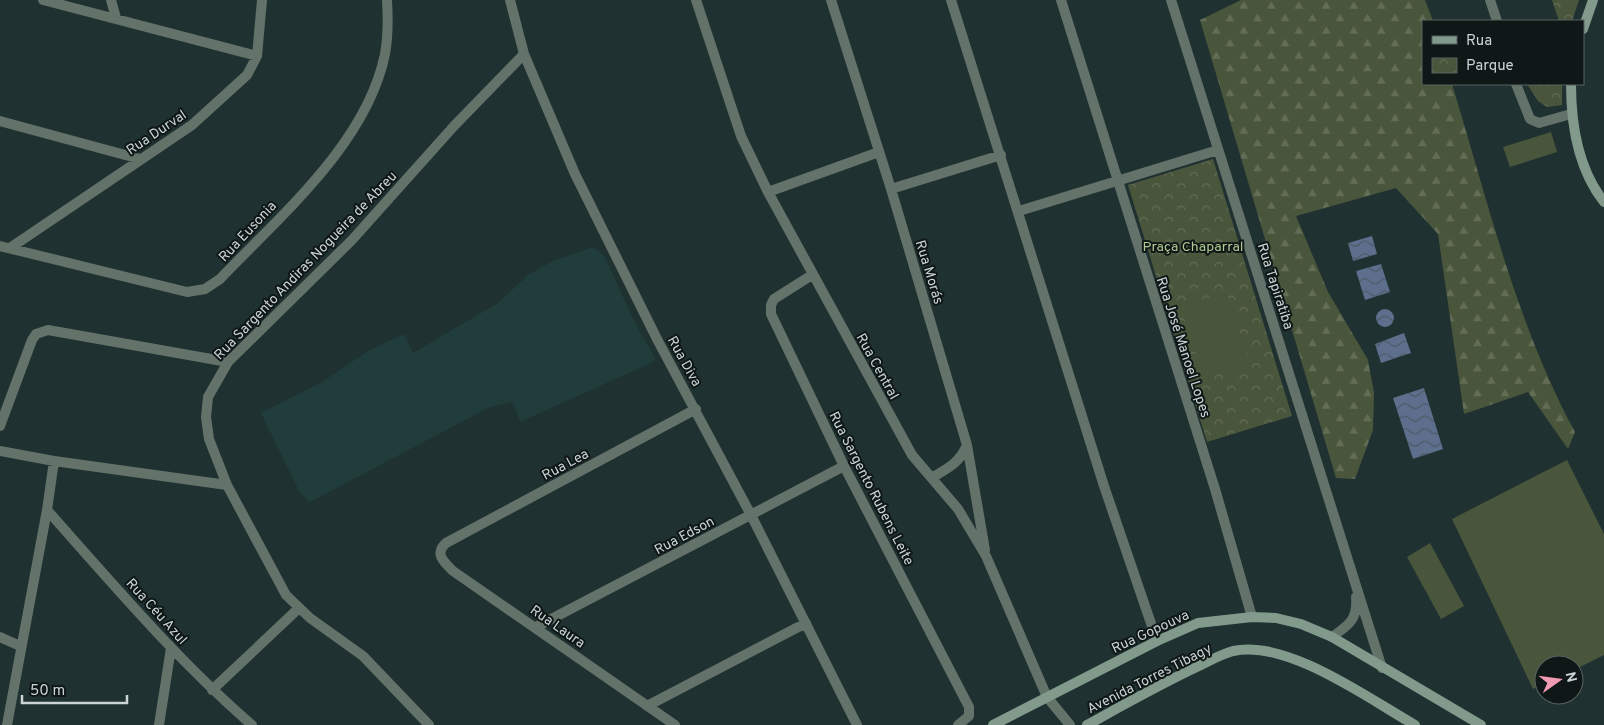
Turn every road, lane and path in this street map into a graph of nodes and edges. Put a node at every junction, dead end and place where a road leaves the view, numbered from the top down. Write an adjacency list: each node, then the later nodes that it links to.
1 (43, 0): 13 (street)
2 (110, 0): 13 (street)
3 (262, 0): 17 (street, Rua Durval)
4 (387, 0): 31 (street, Rua Eusonia)
5 (510, 0): 16 (street, Rua Diva)
6 (696, 0): 28 (street, Rua Central)
7 (831, 0): 23 (street, Rua Morás)
8 (951, 0): 24 (street)
9 (1061, 0): 26 (street, Rua José Manoel Lopes)
10 (1171, 0): 22 (street, Rua Tapiratiba)
11 (1490, 0): 14 (street)
12 (1593, 0): 15 (main road)
13 (116, 18): 17 (street)
14 (1497, 20)
15 (1584, 26)
16 (524, 54): 33 (street, Rua Sargento Andiras Nogueira de Abreu); 34 (street, Rua Diva)
17 (257, 56): 25 (street, Rua Durval)
18 (1516, 85): 20 (street)
19 (1571, 85): 20 (main road)
20 (1571, 114): 29 (main road)
21 (0, 121): 25 (street)
22 (1218, 150): 26 (street); 46 (street, Rua Tapiratiba)
23 (879, 152): 27 (street, Rua Morás); 28 (street)
24 (1001, 155): 27 (street); 30 (street)
25 (140, 159): 31 (street, Rua Durval)
26 (1117, 182): 30 (street); 48 (street, Rua José Manoel Lopes)
27 (891, 189): 36 (street, Rua Morás)
28 (768, 192): 32 (street, Rua Central)
29 (1604, 202)
30 (1019, 211): 53 (street)
31 (5, 247)
32 (812, 275): 39 (street, Rua Sargento Rubens Leite); 40 (street, Rua Central)
33 (228, 362): 35 (street); 41 (street, Rua Sargento Andiras Nogueira de Abreu)
34 (696, 409): 43 (street, Rua Diva); 44 (street, Rua Lea)
35 (0, 426)
36 (967, 445): 40 (street); 45 (street, Rua Morás)
37 (0, 451): 38 (street)
38 (54, 461): 41 (street); 42 (street)
39 (844, 466): 43 (street, Rua Edson); 66 (street, Rua Sargento Rubens Leite)
40 (932, 477): 45 (street, Rua Central)
41 (227, 485): 47 (street, Rua Sargento Andiras Nogueira de Abreu)
42 (47, 510): 54 (street); 55 (street, Rua Céu Azul)
43 (751, 515): 49 (street, Rua Diva); 50 (street, Rua Edson)
44 (446, 543): 50 (street, Rua Laura)
45 (986, 556): 58 (street, Rua Central)
46 (1355, 581): 52 (street, Rua Tapiratiba); 56 (street, Rua Tapiratiba)
47 (299, 608): 57 (street); 63 (street, Rua Sargento Andiras Nogueira de Abreu)
48 (1252, 617): 52 (main road, Rua Gopouva); 53 (main road, Rua Gopouva)
49 (806, 623): 59 (street); 65 (street, Rua Diva)
50 (536, 627): 59 (street, Rua Laura)
51 (0, 637): 54 (street)
52 (1332, 637): 56 (main road, Rua Gopouva)
53 (1157, 641): 58 (main road, Rua Gopouva)
54 (20, 646): 60 (street)
55 (171, 648): 57 (street, Rua Céu Azul); 61 (street)
56 (1382, 668): 71 (main road, Rua Gopouva)
57 (212, 690): 62 (street, Rua Céu Azul)
58 (1047, 697): 67 (main road, Rua Gopouva); 68 (street, Rua Central)
59 (647, 706): 64 (street, Rua Laura)
60 (7, 725)
61 (158, 725)
62 (252, 725)
63 (430, 725)
64 (675, 725)
65 (857, 725)
66 (958, 725)
67 (992, 725)
68 (1070, 725)
69 (1087, 725): 70 (main road, Avenida Torres Tibagy)
70 (1416, 725)
71 (1481, 725)

